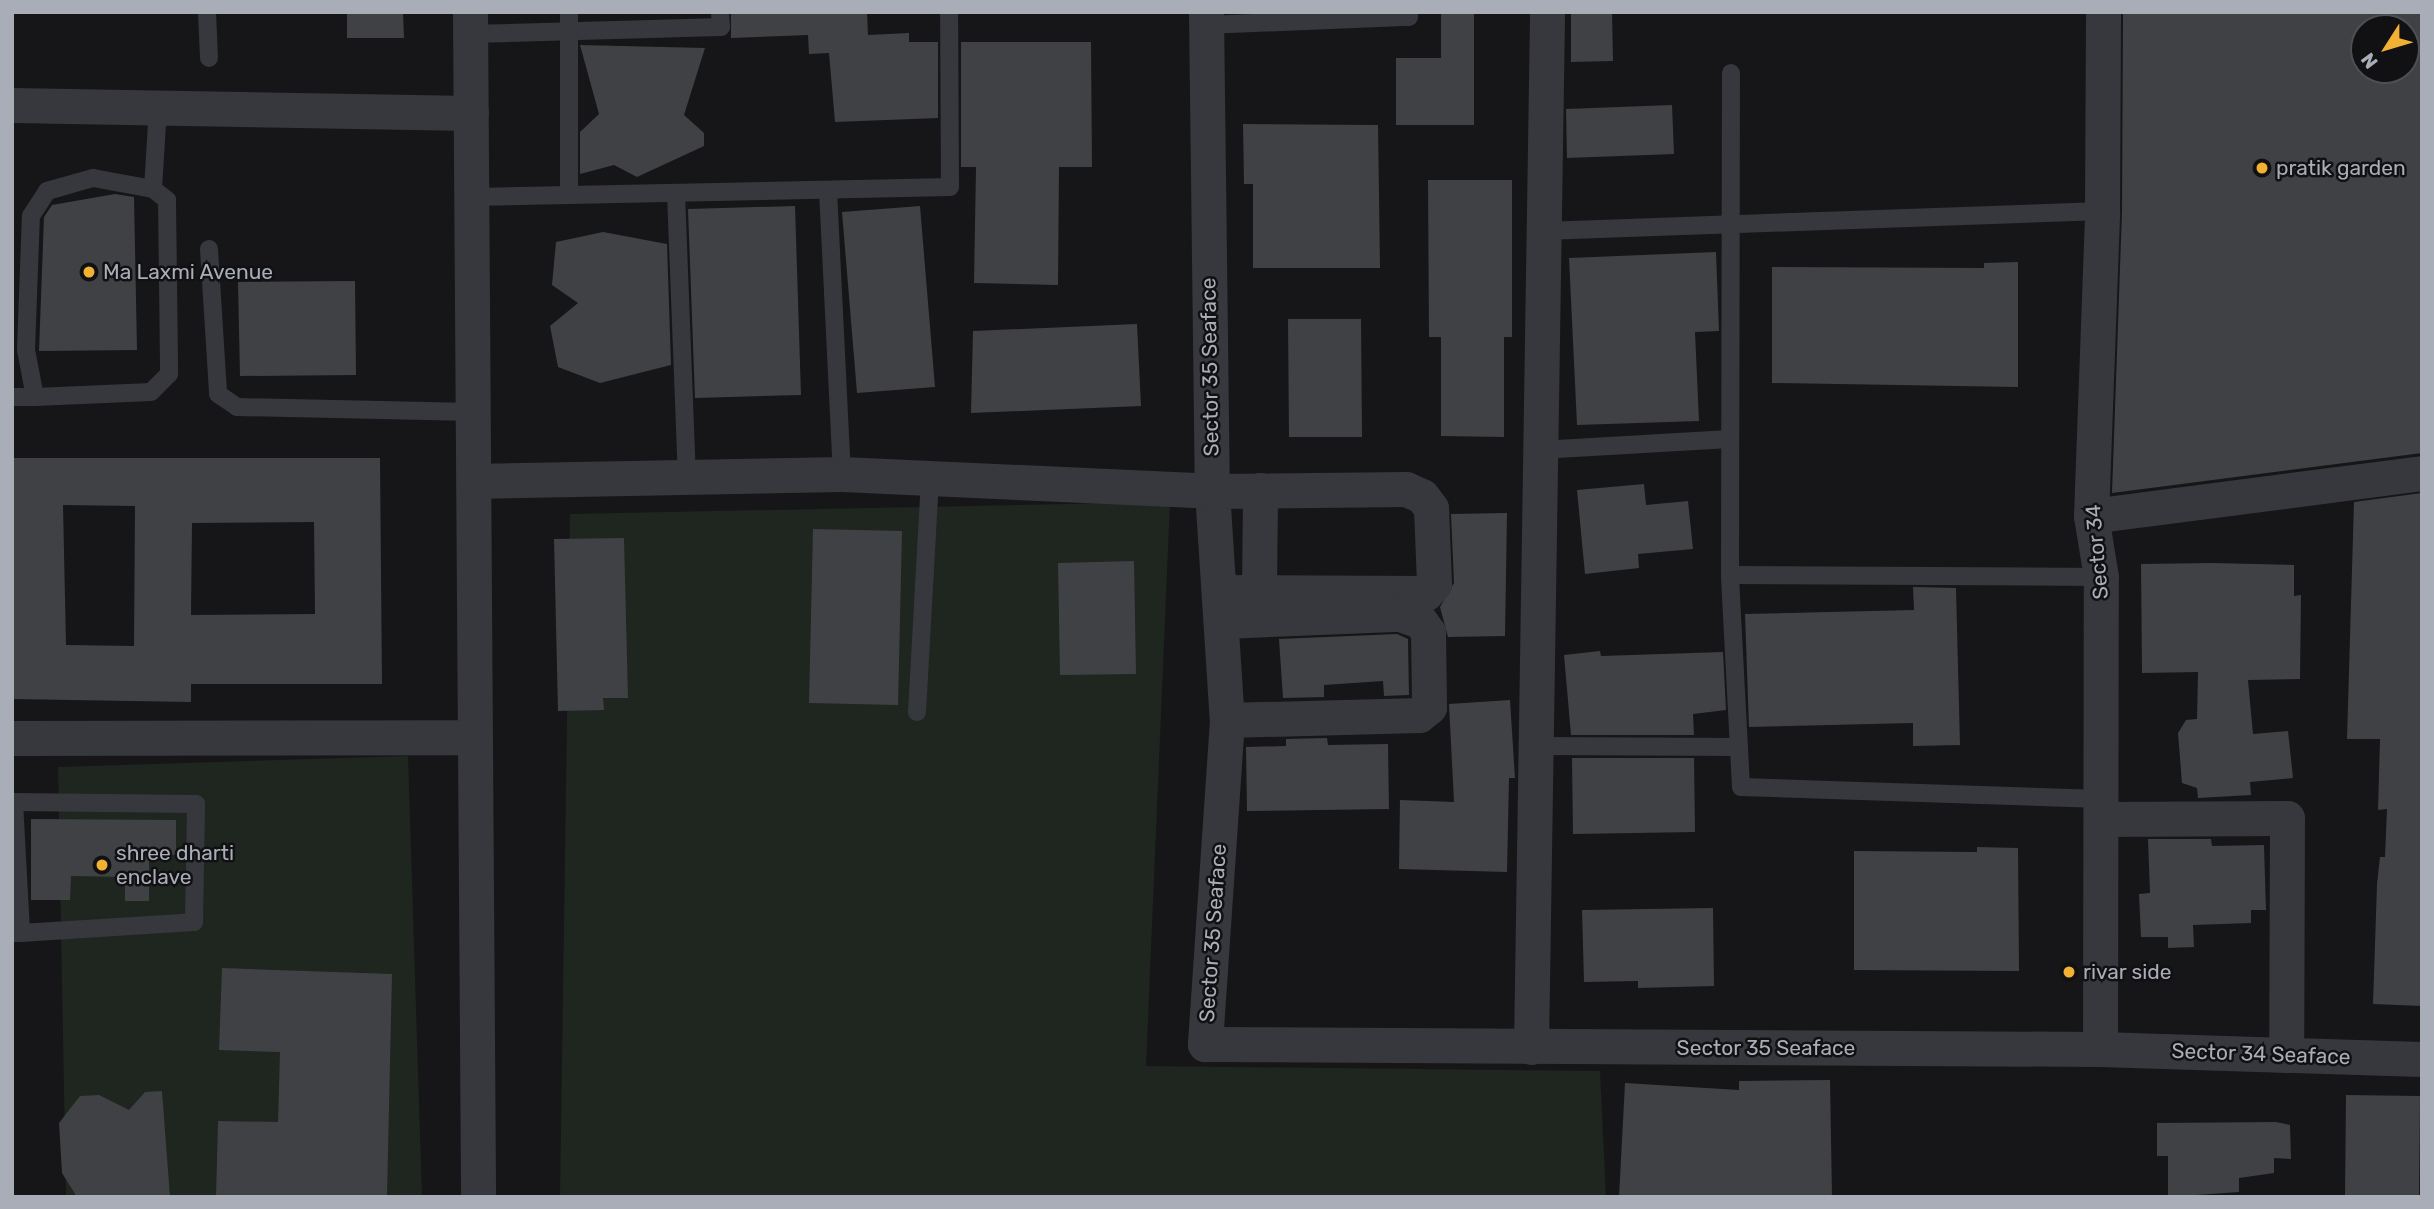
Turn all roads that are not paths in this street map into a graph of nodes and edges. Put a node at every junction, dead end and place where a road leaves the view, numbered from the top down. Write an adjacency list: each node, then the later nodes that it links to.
1 (207, 12): 12 (lane)
2 (569, 12): 11 (lane)
3 (720, 12): 11 (lane)
4 (949, 12): 18 (lane)
5 (1409, 12): 8 (lane)
6 (1547, 12): 24 (street)
7 (2103, 12): 22 (street, Sector 34)
8 (1277, 17): 9 (lane)
9 (1206, 18): 37 (street, Sector 35 Seaface)
10 (470, 23): 11 (lane); 16 (street)
11 (570, 31): 20 (lane)
12 (209, 58)
13 (1731, 73): 23 (lane)
14 (12, 105): 15 (street)
15 (158, 108): 16 (street); 17 (lane)
16 (471, 113): 21 (street)
17 (153, 189): 27 (lane); 27 (lane)
18 (828, 190): 19 (lane); 32 (lane)
19 (676, 193): 20 (lane); 33 (lane)
20 (569, 195): 21 (lane)
21 (472, 197): 28 (street)
22 (2102, 211): 23 (lane); 38 (street, Sector 34)
23 (1730, 226): 24 (lane); 29 (lane)
24 (1544, 231): 30 (street)
25 (209, 249): 28 (lane)
26 (12, 397): 27 (lane)
27 (35, 397)
28 (474, 412): 35 (street)
29 (1730, 439): 30 (lane); 39 (lane)
30 (1540, 450): 47 (street)
31 (2422, 472): 38 (street)
32 (842, 474): 33 (street); 34 (street)
33 (687, 476): 35 (street)
34 (930, 480): 37 (street); 43 (lane)
35 (474, 481): 46 (street)
36 (1260, 490): 37 (street); 41 (street); 41 (street)
37 (1212, 491): 42 (street, Sector 35 Seaface)
38 (2091, 516): 40 (street, Sector 34)
39 (1730, 575): 40 (lane); 48 (lane)
40 (2101, 577): 49 (street, Sector 34)
41 (1259, 591): 42 (street)
42 (1221, 607): 44 (street, Sector 35 Seaface); 44 (street)
43 (918, 712)
44 (1227, 720): 51 (street, Sector 35 Seaface)
45 (12, 737): 46 (street)
46 (475, 737): 55 (street)
47 (1536, 746): 48 (lane); 51 (street)
48 (1739, 747): 49 (lane)
49 (2101, 809): 52 (street, Sector 34); 53 (street)
50 (17, 933): 50 (lane)
51 (1531, 1047): 52 (street, Sector 35 Seaface)
52 (2100, 1049): 53 (street, Sector 34 Seaface)
53 (2286, 1055): 54 (street, Sector 34 Seaface)
54 (2422, 1059)
55 (478, 1197)

